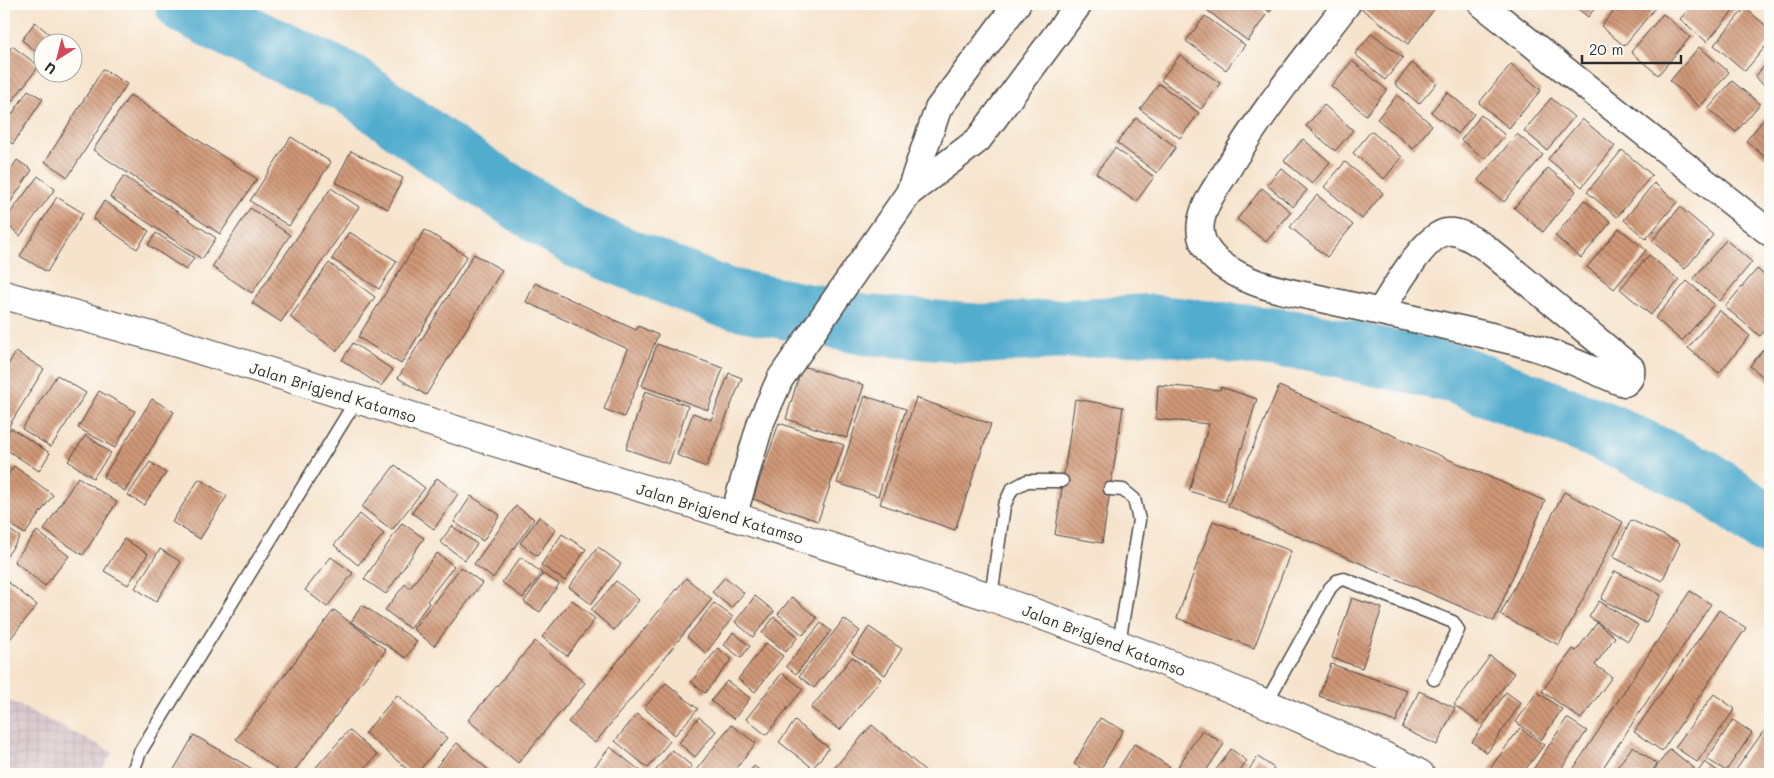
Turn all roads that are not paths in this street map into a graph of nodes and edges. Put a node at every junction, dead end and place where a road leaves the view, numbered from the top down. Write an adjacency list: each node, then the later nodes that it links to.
1 (1017, 4): 5 (street)
2 (1080, 4): 5 (street)
3 (1348, 4): 8 (street)
4 (1482, 4): 6 (street)
5 (909, 193): 12 (street)
6 (1770, 232)
7 (4, 295): 9 (street, Jalan Brigjend Katamso)
8 (1380, 312): 8 (street)
9 (357, 399): 12 (street, Jalan Brigjend Katamso); 17 (lane)
10 (1062, 481): 13 (lane)
11 (1110, 489): 14 (lane)
12 (733, 517): 13 (street, Jalan Brigjend Katamso)
13 (991, 597): 14 (street, Jalan Brigjend Katamso)
14 (1119, 643): 16 (street, Jalan Brigjend Katamso)
15 (1434, 679): 16 (lane)
16 (1266, 703): 18 (street, Jalan Brigjend Katamso)
17 (132, 774)
18 (1420, 774)

